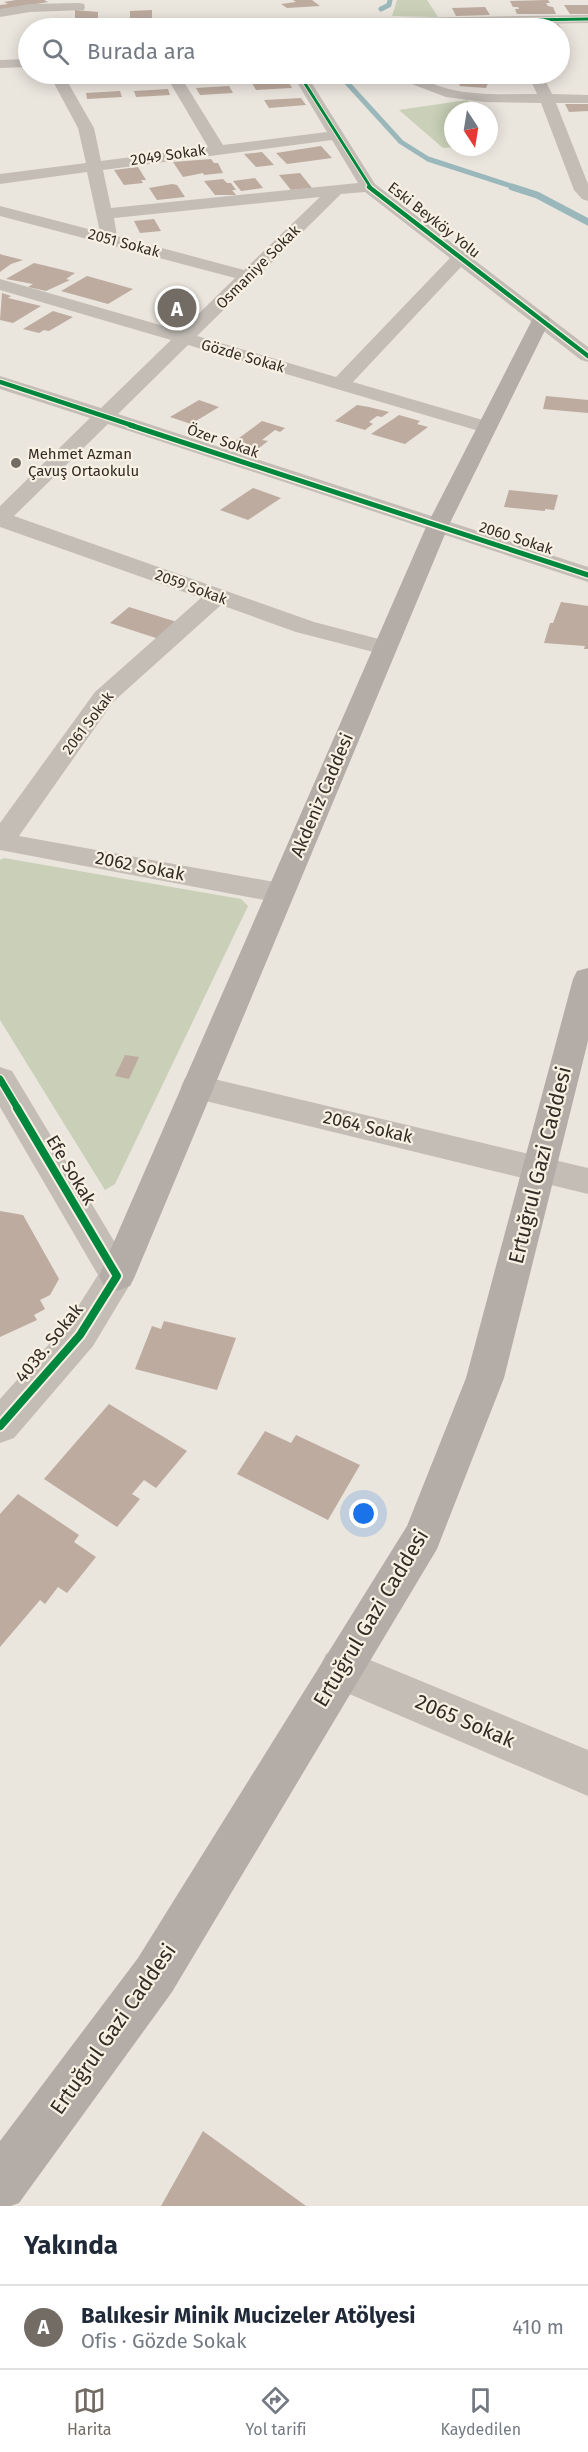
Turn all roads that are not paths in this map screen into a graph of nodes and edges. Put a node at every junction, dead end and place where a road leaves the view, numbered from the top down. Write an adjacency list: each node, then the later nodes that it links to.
1 (86, 3): 4 (street)
2 (438, 7): 8 (street)
3 (180, 12): 5 (street)
4 (0, 13)
5 (195, 18)
6 (279, 18): 7 (street)
7 (386, 18)
8 (444, 18)
9 (570, 19): 10 (street)
10 (588, 19)
11 (18, 63): 12 (street)
12 (0, 64)
13 (62, 84): 24 (street)
14 (178, 84): 23 (street)
15 (305, 84): 22 (street, Eski Beyköy Yolu)
16 (424, 84): 19 (street)
17 (442, 84): 19 (street)
18 (540, 84): 21 (street)
19 (439, 90): 21 (street)
20 (588, 99): 21 (street)
21 (548, 100): 28 (street)
22 (337, 135): 23 (street, 2049 Sokak); 26 (street, Eski Beyköy Yolu)
23 (217, 148): 24 (street, 2049 Sokak)
24 (93, 166): 25 (street, 2049 Sokak); 30 (street)
25 (0, 178)
26 (369, 187): 27 (street); 32 (street, Eski Beyköy Yolu)
27 (336, 190): 30 (street); 33 (street, Osmaniye Sokak)
28 (588, 196)
29 (0, 211): 31 (street, 2051 Sokak)
30 (105, 214): 31 (street)
31 (110, 239): 33 (street, 2051 Sokak)
32 (460, 258): 35 (street, Eski Beyköy Yolu); 39 (street)
33 (248, 276): 36 (street, Osmaniye Sokak)
34 (0, 284): 36 (street, Gözde Sokak)
35 (541, 320): 37 (street, Eski Beyköy Yolu); 41 (main road, Akdeniz Caddesi)
36 (186, 339): 39 (street, Gözde Sokak); 40 (street, Osmaniye Sokak)
37 (588, 356)
38 (0, 382): 40 (street, Özer Sokak)
39 (340, 384): 41 (street, Gözde Sokak)
40 (105, 416): 42 (street, Osmaniye Sokak); 43 (street, Özer Sokak)
41 (486, 427): 43 (main road, Akdeniz Caddesi)
42 (0, 518): 45 (street, 2059 Sokak)
43 (436, 527): 44 (street, 2060 Sokak); 46 (main road, Akdeniz Caddesi)
44 (588, 575)
45 (216, 597): 46 (street, 2059 Sokak); 47 (street, 2061 Sokak)
46 (385, 648): 48 (main road, Akdeniz Caddesi)
47 (1, 841): 48 (street, 2062 Sokak)
48 (280, 893): 51 (main road, Akdeniz Caddesi)
49 (585, 1000): 52 (main road, Ertuğrul Gazi Caddesi)
50 (0, 1079): 54 (street, Efe Sokak)
51 (197, 1087): 52 (street, 2064 Sokak); 54 (main road, Akdeniz Caddesi)
52 (538, 1167): 53 (street, 2064 Sokak); 56 (main road, Ertuğrul Gazi Caddesi)
53 (588, 1181)
54 (117, 1276): 55 (street, 4038. Sokak)
55 (0, 1426)
56 (341, 1669): 57 (street, 2065 Sokak); 58 (main road, Ertuğrul Gazi Caddesi)
57 (588, 1773)
58 (0, 2184)

